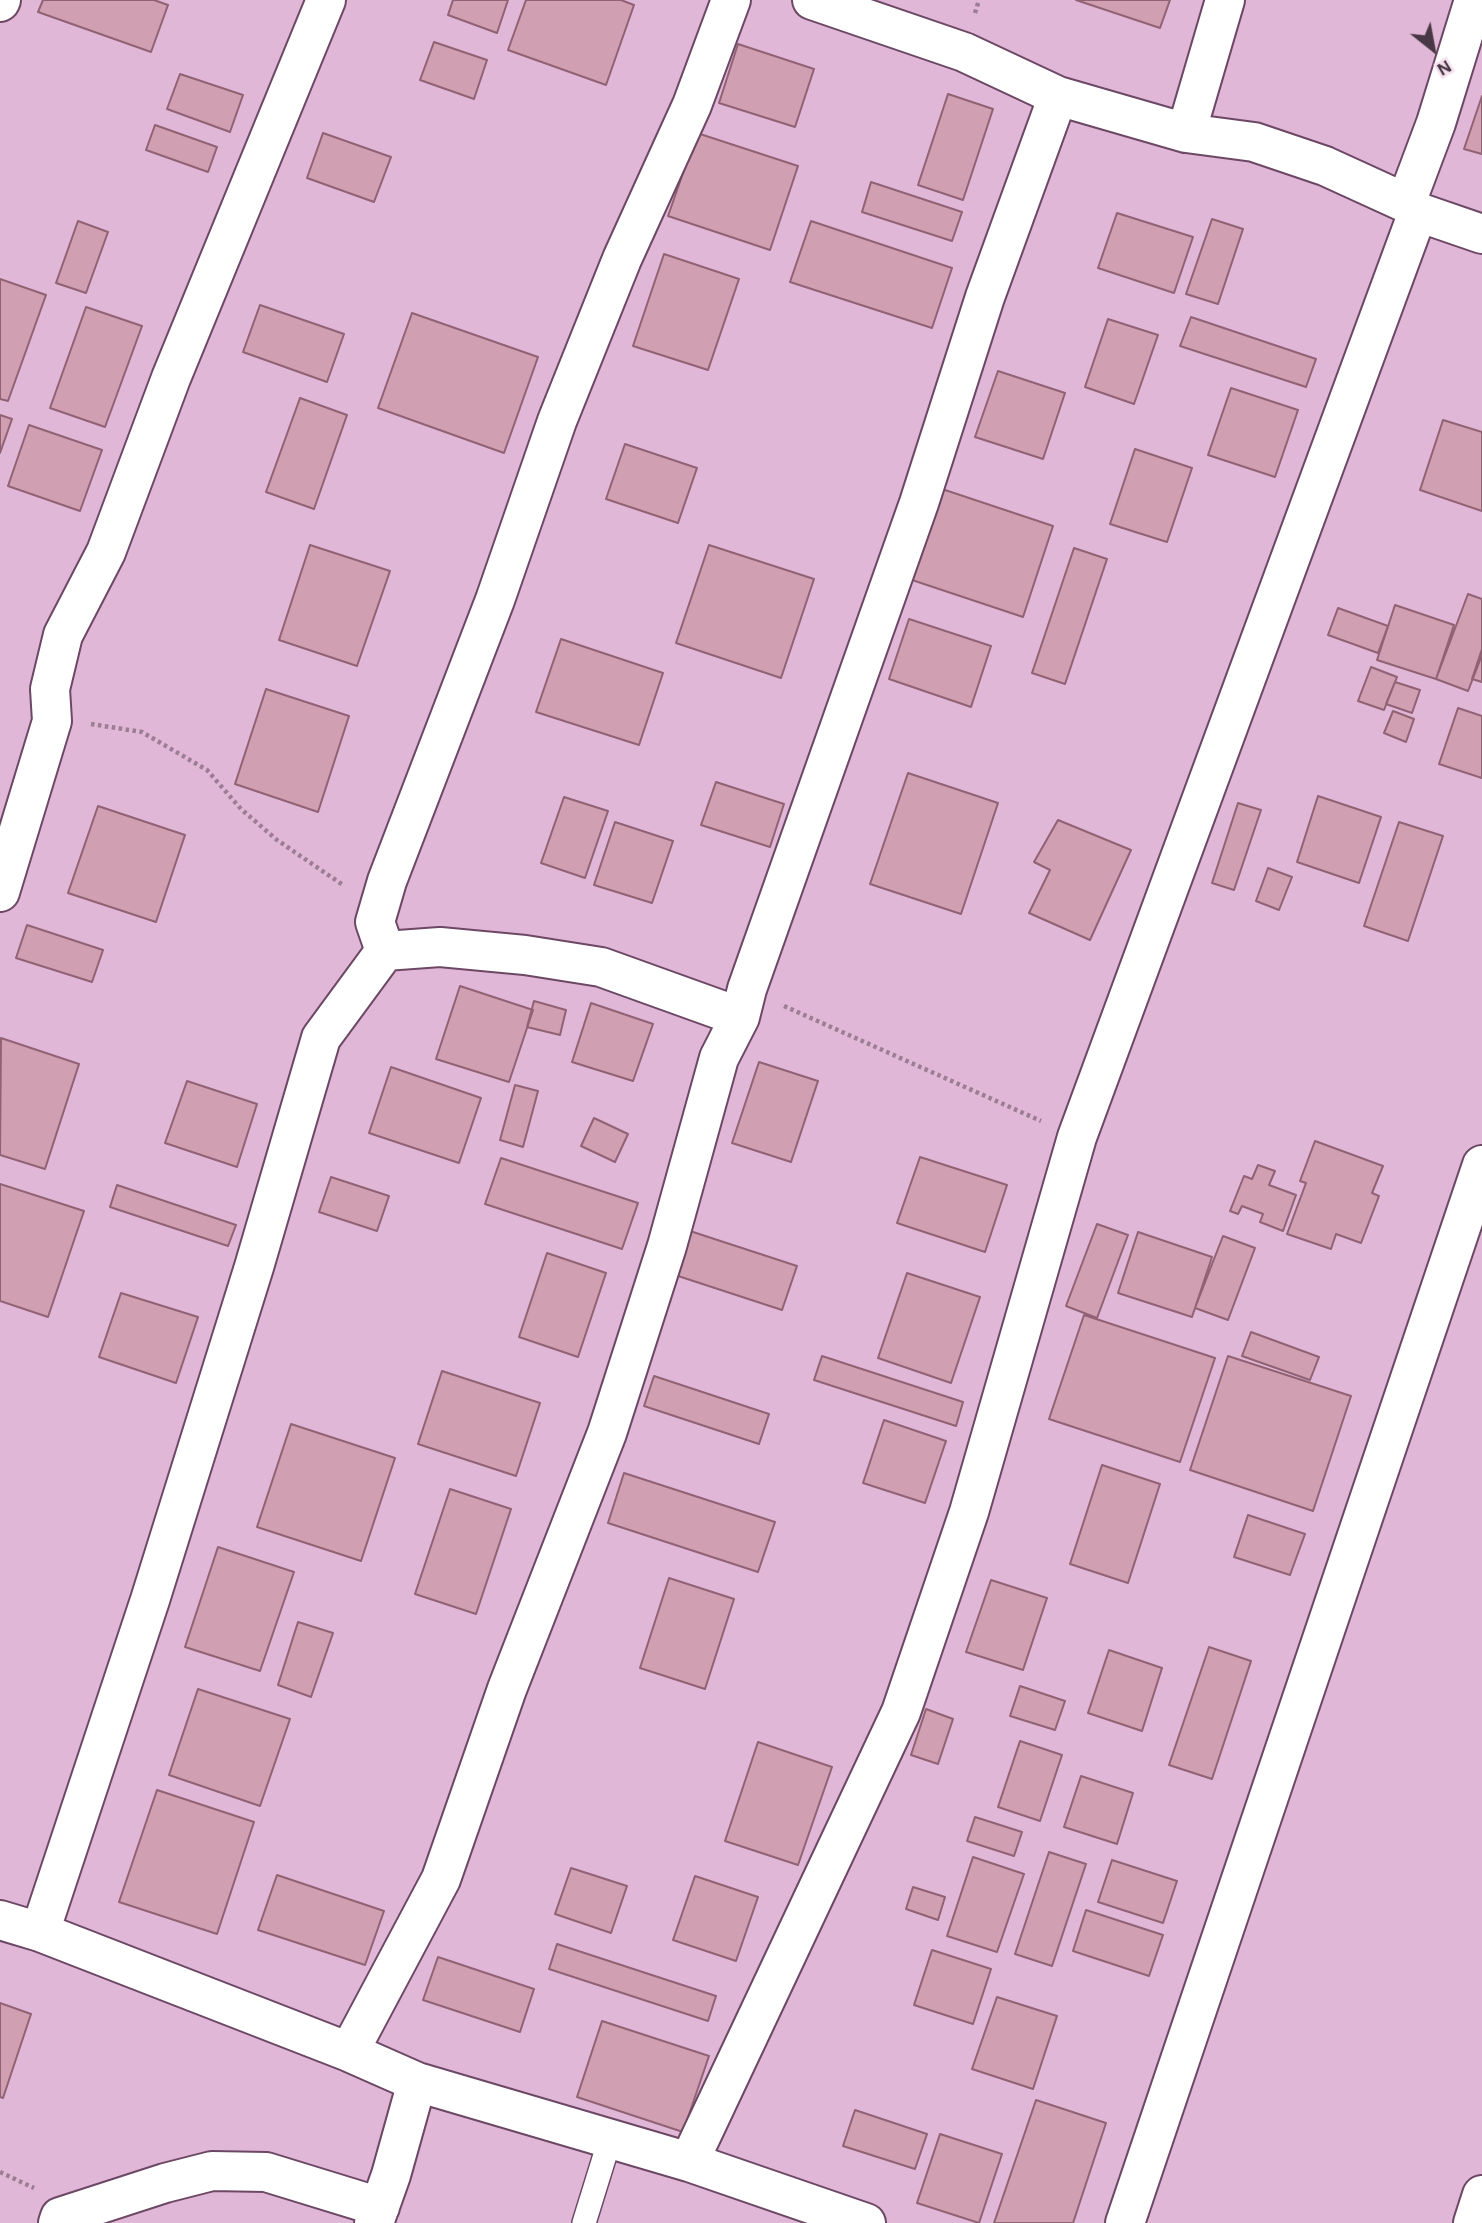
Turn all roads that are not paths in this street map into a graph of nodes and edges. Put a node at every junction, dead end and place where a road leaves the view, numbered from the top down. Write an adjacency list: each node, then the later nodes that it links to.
1 (326, 0): 10 (street)
2 (731, 0): 11 (street)
3 (812, 0): 6 (street)
4 (1225, 0): 7 (street)
5 (1474, 0): 8 (street)
6 (1058, 96): 7 (street); 12 (street)
7 (1186, 133): 8 (street)
8 (1412, 207): 9 (street); 19 (street)
9 (1482, 234)
10 (0, 892)
11 (385, 951): 12 (street); 15 (street)
12 (744, 1003): 16 (street)
13 (1482, 1166): 25 (street)
14 (0, 1920): 15 (street)
15 (40, 1931): 16 (street)
16 (349, 2052): 17 (street)
17 (416, 2082): 18 (street); 21 (street)
18 (610, 2139): 19 (street); 23 (lane)
19 (689, 2162): 24 (street)
20 (1482, 2195): 26 (street)
21 (377, 2215): 22 (street)
22 (58, 2223)
23 (584, 2223)
24 (866, 2223)
25 (1125, 2223)
26 (1472, 2223)

